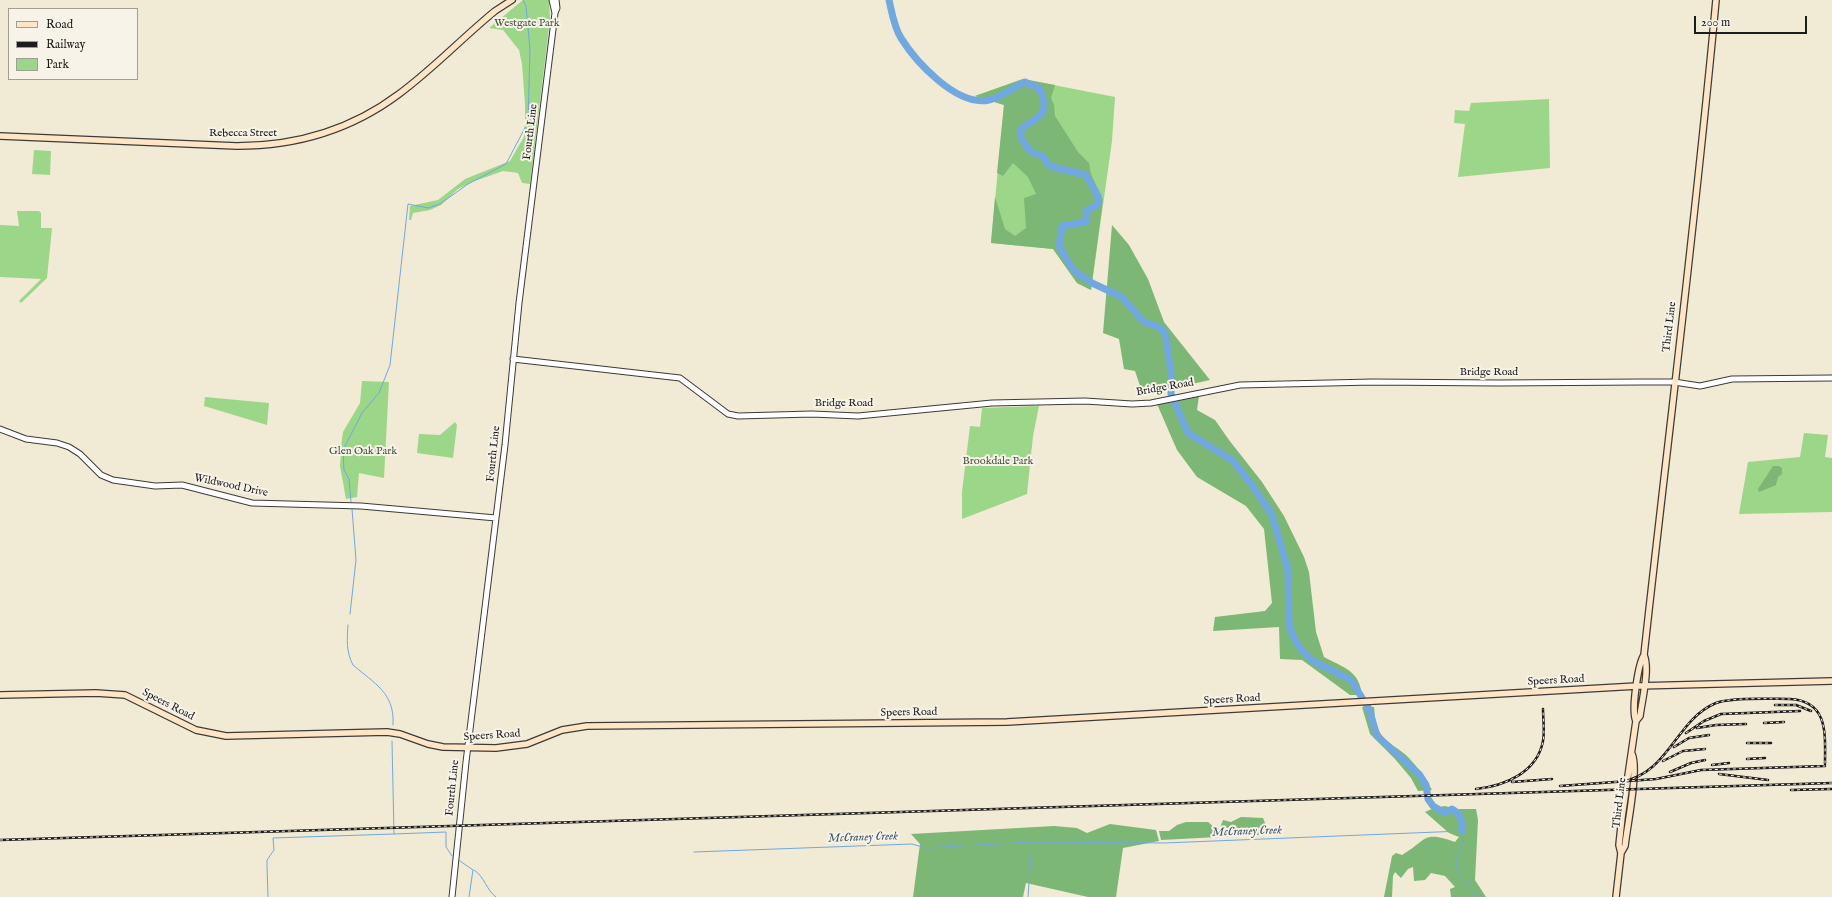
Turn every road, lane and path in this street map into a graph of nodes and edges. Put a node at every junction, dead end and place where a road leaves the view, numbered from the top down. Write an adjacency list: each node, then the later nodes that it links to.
1 (512, 0): 6 (main road, Rebecca Street)
2 (552, 0): 5 (street, Fourth Line)
3 (556, 0): 5 (street, Fourth Line)
4 (1716, 0): 9 (main road, Third Line)
5 (555, 13): 7 (street, Fourth Line)
6 (0, 136)
7 (513, 358): 9 (street, Bridge Road); 11 (street, Fourth Line)
8 (1832, 378): 9 (street, Bridge Road)
9 (1674, 382): 12 (main road, Third Line)
10 (0, 428): 11 (street, Wildwood Drive)
11 (496, 518): 18 (street, Fourth Line)
12 (1644, 655): 14 (main road, Third Line); 15 (main road, Third Line)
13 (1832, 681): 15 (main road, Speers Road)
14 (1637, 686): 15 (main road, Speers Road); 17 (main road, Third Line); 18 (main road, Speers Road)
15 (1643, 686): 17 (main road, Third Line)
16 (0, 695): 18 (main road, Speers Road)
17 (1636, 721): 20 (main road, Third Line)
18 (468, 748): 19 (street, Fourth Line)
19 (452, 897)
20 (1616, 897)

